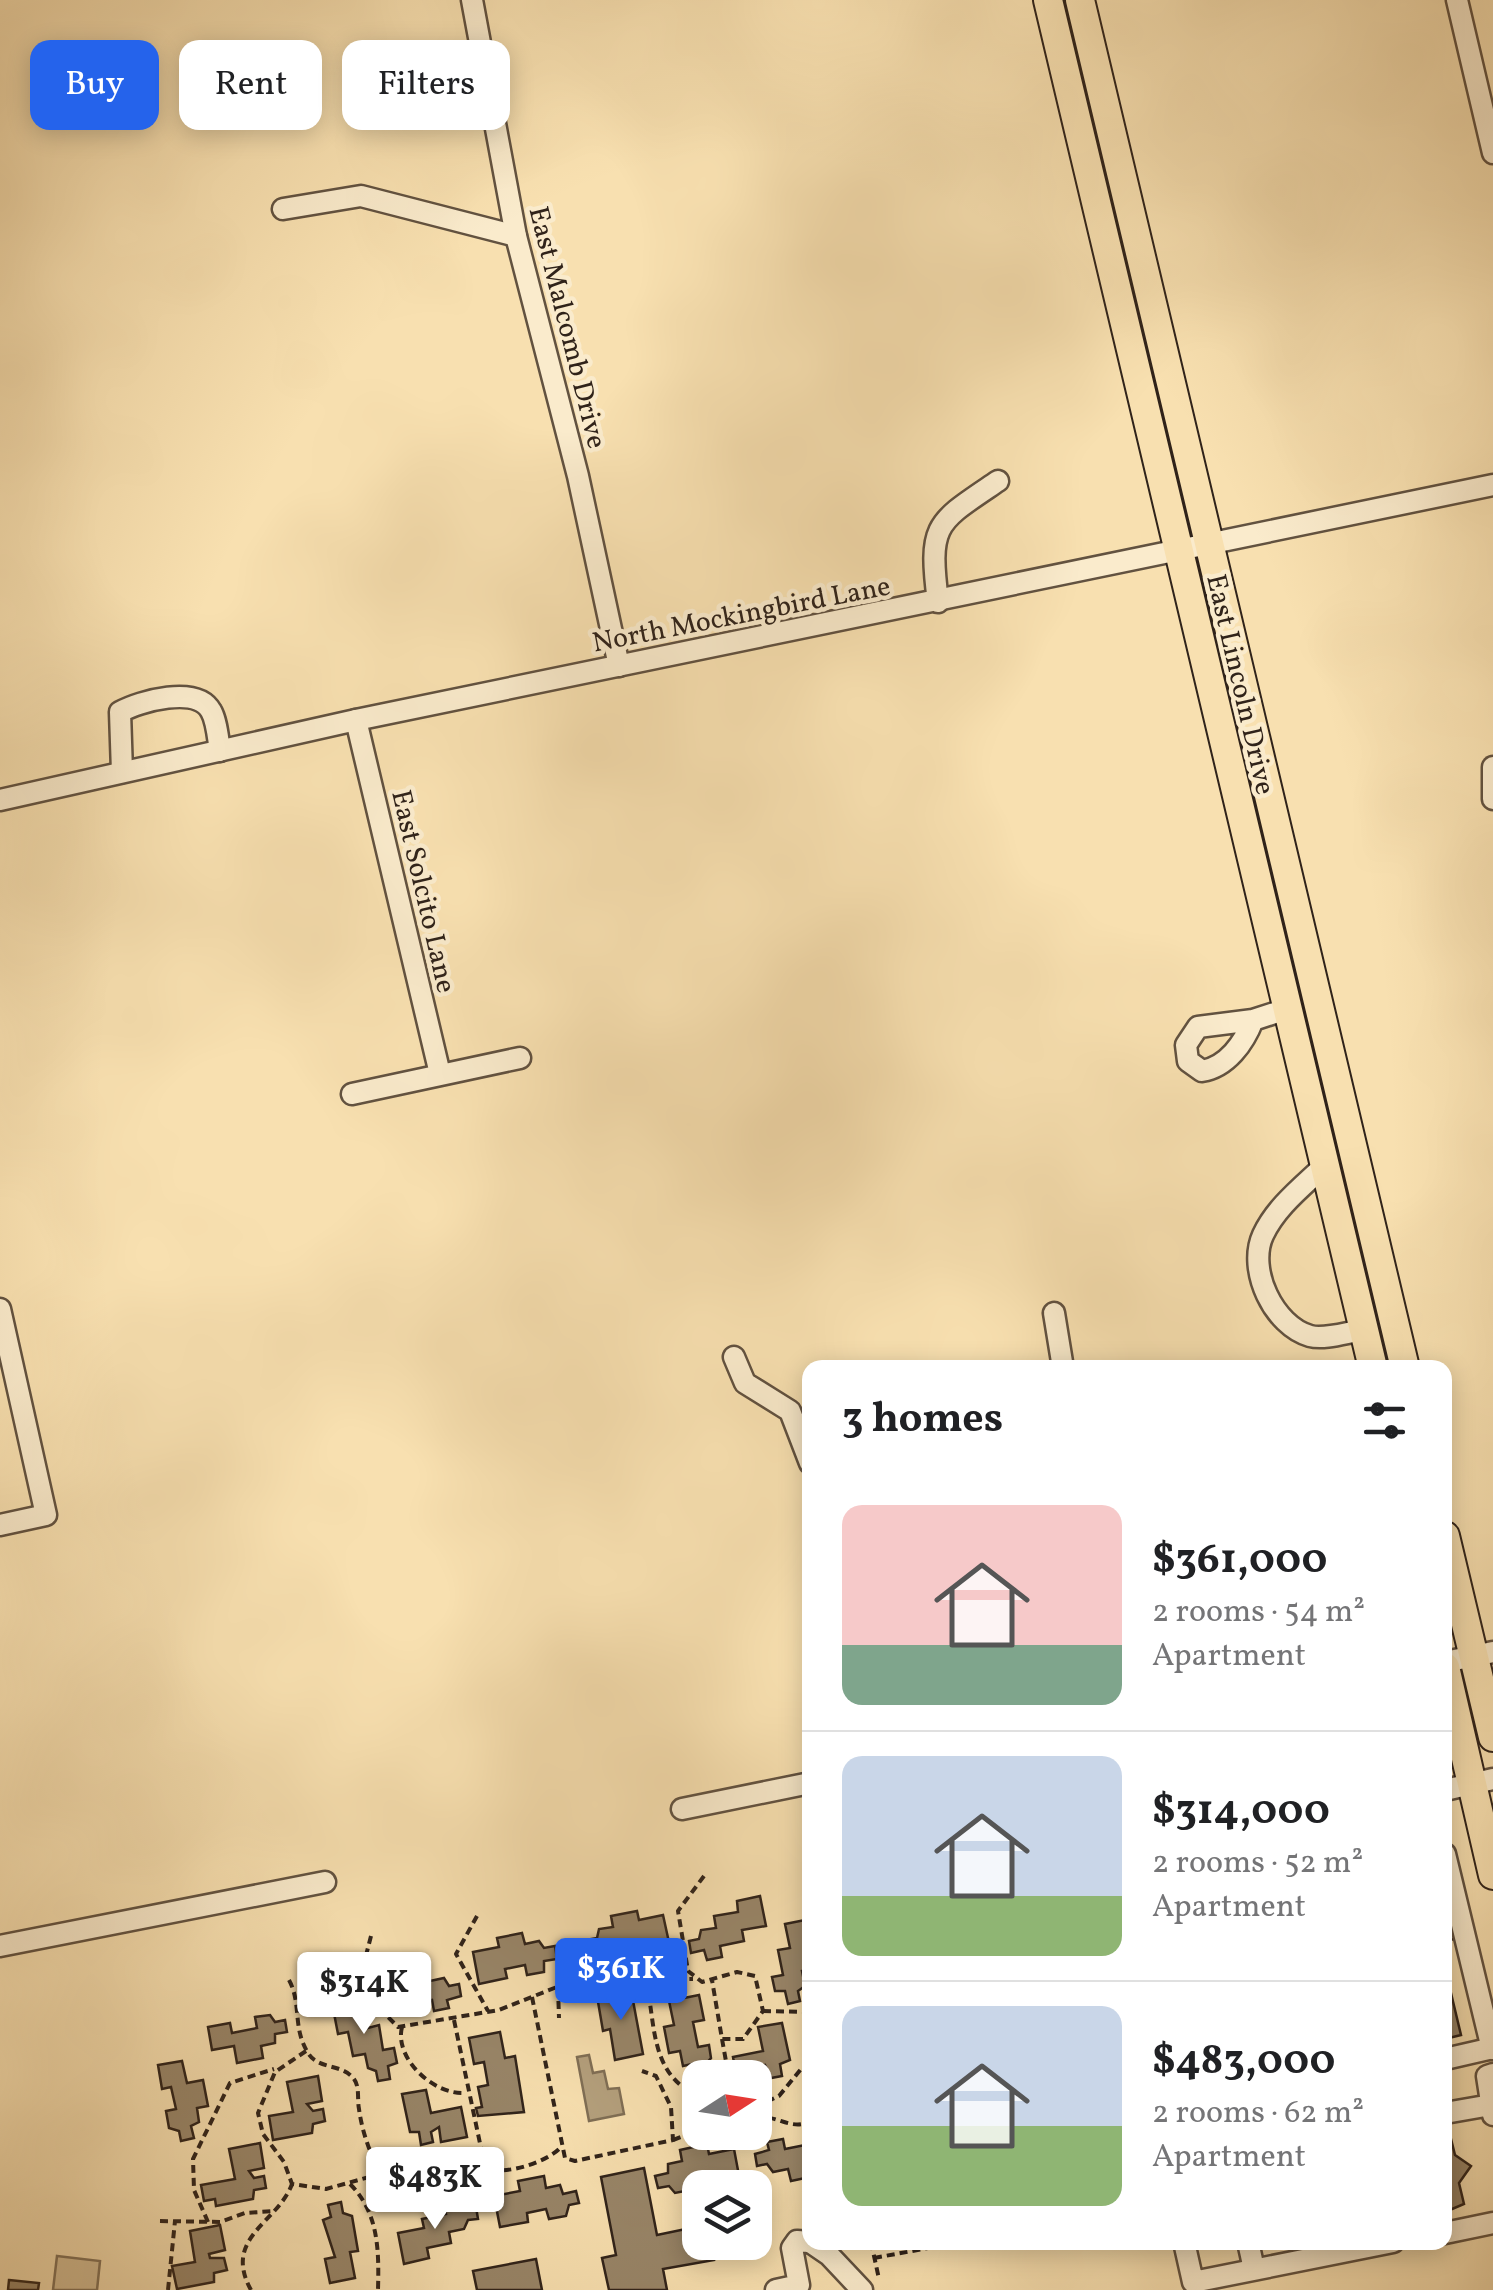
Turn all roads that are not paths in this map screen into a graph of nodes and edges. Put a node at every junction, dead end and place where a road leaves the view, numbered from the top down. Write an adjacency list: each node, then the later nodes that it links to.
1 (472, 0): 9 (street, East Malcomb Drive)
2 (1048, 0): 7 (main road, East Lincoln Drive)
3 (1080, 0): 6 (main road, East Lincoln Drive)
4 (1456, 0): 5 (street)
5 (1493, 153)
6 (1118, 158): 7 (main road); 12 (main road, East Lincoln Drive)
7 (1089, 165): 13 (main road, East Lincoln Drive)
8 (282, 209): 9 (street)
9 (516, 236): 15 (street, East Malcomb Drive)
10 (998, 482): 14 (street)
11 (1493, 485): 12 (street, North Mockingbird Lane)
12 (1210, 546): 13 (street, North Mockingbird Lane); 22 (main road, East Lincoln Drive)
13 (1178, 552): 14 (street, North Mockingbird Lane); 23 (main road, East Lincoln Drive)
14 (938, 602): 15 (street, North Mockingbird Lane)
15 (619, 666): 16 (street, North Mockingbird Lane)
16 (356, 720): 17 (street, North Mockingbird Lane); 26 (street, East Solcito Lane)
17 (220, 751): 19 (street, North Mockingbird Lane); 19 (street)
18 (1493, 768): 20 (street)
19 (122, 772): 21 (street, North Mockingbird Lane)
20 (1493, 798)
21 (0, 800)
22 (1320, 1010): 23 (main road); 35 (main road, East Lincoln Drive)
23 (1288, 1013): 24 (street); 28 (main road, East Lincoln Drive)
24 (1252, 1020)
25 (520, 1058): 26 (street)
26 (440, 1074): 27 (street)
27 (352, 1094)
28 (1324, 1166): 31 (main road, East Lincoln Drive); 31 (street)
29 (0, 1309): 37 (street)
30 (1054, 1313): 33 (street)
31 (1364, 1330): 34 (main road, East Lincoln Drive)
32 (734, 1357): 36 (street)
33 (1062, 1360)
34 (1370, 1360)
35 (1403, 1360)
36 (802, 1442)
37 (0, 1525)
38 (1452, 1558): 39 (main road)
39 (1483, 1654): 40 (street); 42 (main road)
40 (1452, 1663)
41 (1452, 1698): 43 (main road)
42 (1493, 1737)
43 (1470, 1784): 46 (main road)
44 (802, 1785): 45 (street)
45 (682, 1808)
46 (1493, 1876)
47 (325, 1882): 49 (street)
48 (1452, 1883): 50 (street)
49 (0, 1946)
50 (1492, 2048): 51 (street)
51 (1452, 2057)
52 (1493, 2074): 53 (street)
53 (1492, 2110): 54 (street)
54 (1452, 2113)
55 (1493, 2223): 56 (street)
56 (1452, 2231)
57 (802, 2241): 64 (street)
58 (822, 2250): 63 (street)
59 (1186, 2250): 62 (street)
60 (1250, 2250): 62 (street)
61 (1352, 2250): 62 (street)
62 (1254, 2269)
63 (872, 2289)
64 (776, 2290)

